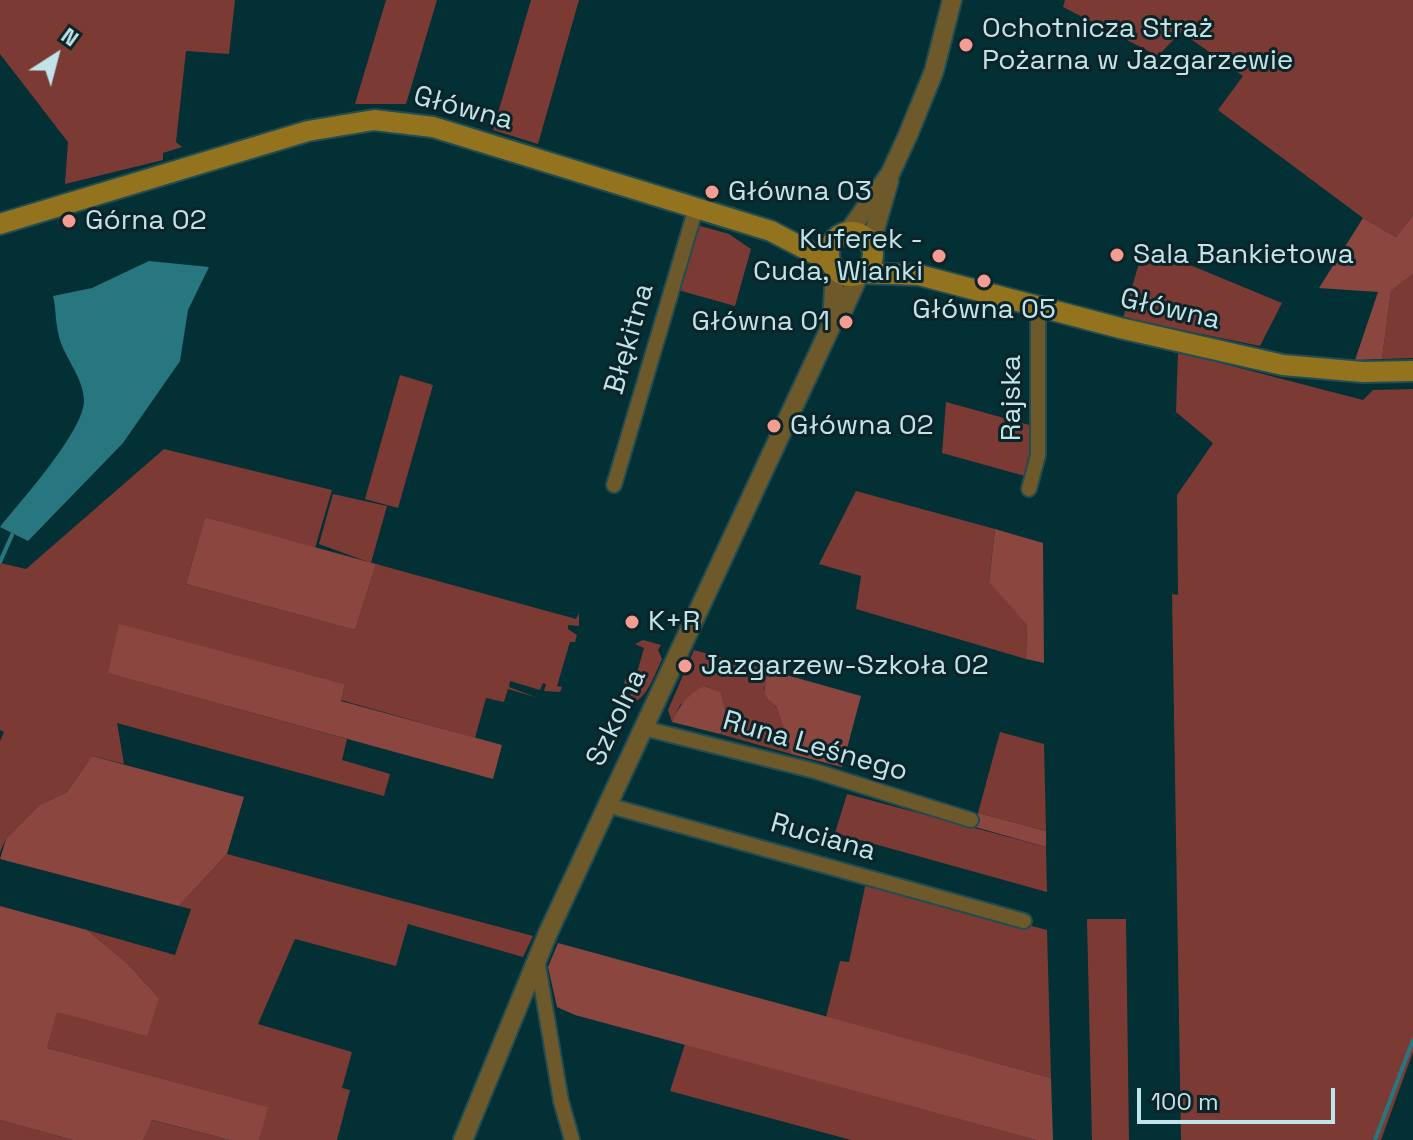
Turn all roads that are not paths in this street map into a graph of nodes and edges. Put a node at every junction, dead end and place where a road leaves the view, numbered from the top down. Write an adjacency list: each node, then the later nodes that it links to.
1 (952, 0): 2 (street)
2 (890, 174): 6 (street); 7 (street)
3 (696, 208): 4 (main road, Główna); 5 (main road, Główna); 14 (street, Błękitna)
4 (0, 224)
5 (771, 231): 6 (main road, Główna); 8 (main road, Główna)
6 (842, 235): 7 (main road); 8 (main road)
7 (872, 246): 9 (main road); 10 (main road, Główna)
8 (832, 266): 9 (main road); 12 (street, Szkolna)
9 (861, 274): 10 (main road, Główna); 12 (street, Szkolna)
10 (919, 275): 11 (main road, Główna)
11 (1038, 306): 13 (main road, Główna); 15 (street, Rajska)
12 (832, 324): 16 (street, Szkolna)
13 (1413, 371)
14 (614, 485)
15 (1029, 489)
16 (643, 728): 17 (street, Szkolna); 18 (street, Runa Leśnego)
17 (607, 805): 19 (street, Ruciana); 20 (street, Szkolna)
18 (971, 820)
19 (1024, 921)
20 (537, 959): 21 (street, Szkolna); 22 (street)
21 (463, 1140)
22 (572, 1140)

